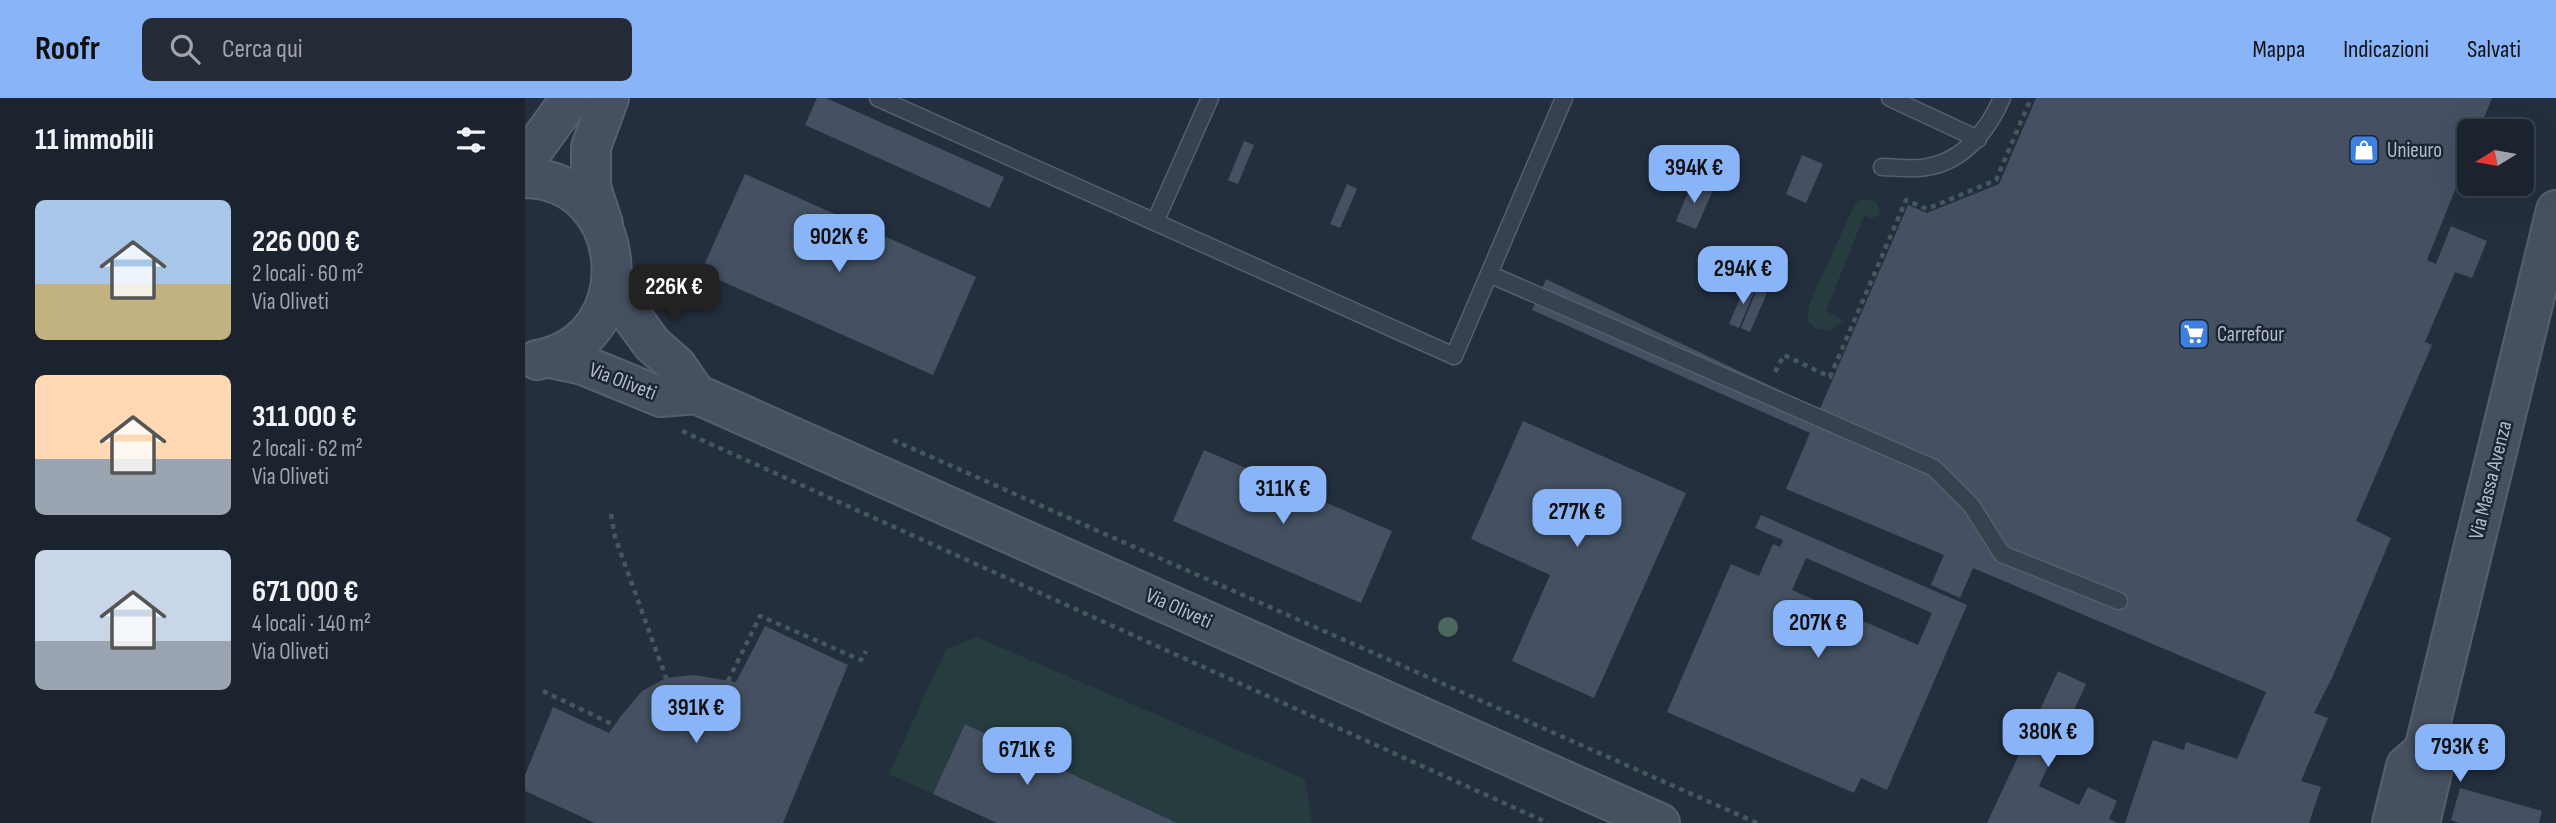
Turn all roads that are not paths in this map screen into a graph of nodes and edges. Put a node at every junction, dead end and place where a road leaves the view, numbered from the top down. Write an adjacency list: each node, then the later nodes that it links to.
1 (571, 98): 9 (main road)
2 (609, 98): 14 (main road)
3 (878, 98): 13 (lane)
4 (1210, 98): 13 (lane)
5 (1564, 98): 15 (lane)
6 (1889, 98): 8 (lane)
7 (2002, 98): 8 (lane)
8 (1978, 139): 10 (lane)
9 (525, 155)
10 (1882, 167)
11 (525, 178): 14 (main road)
12 (2556, 210): 20 (main road, Via Massa Avenza)
13 (1155, 222): 15 (lane)
14 (603, 226): 16 (main road)
15 (1489, 274): 19 (lane)
16 (613, 276): 17 (main road); 18 (main road, Via Oliveti)
17 (538, 360): 18 (main road, Via Oliveti)
18 (696, 394): 21 (main road, Via Oliveti)
19 (2119, 601)
20 (2424, 750): 22 (main road, Via Massa Avenza); 23 (main road, Via Massa Avenza)
21 (1658, 823)
22 (2392, 823)
23 (2420, 823)

